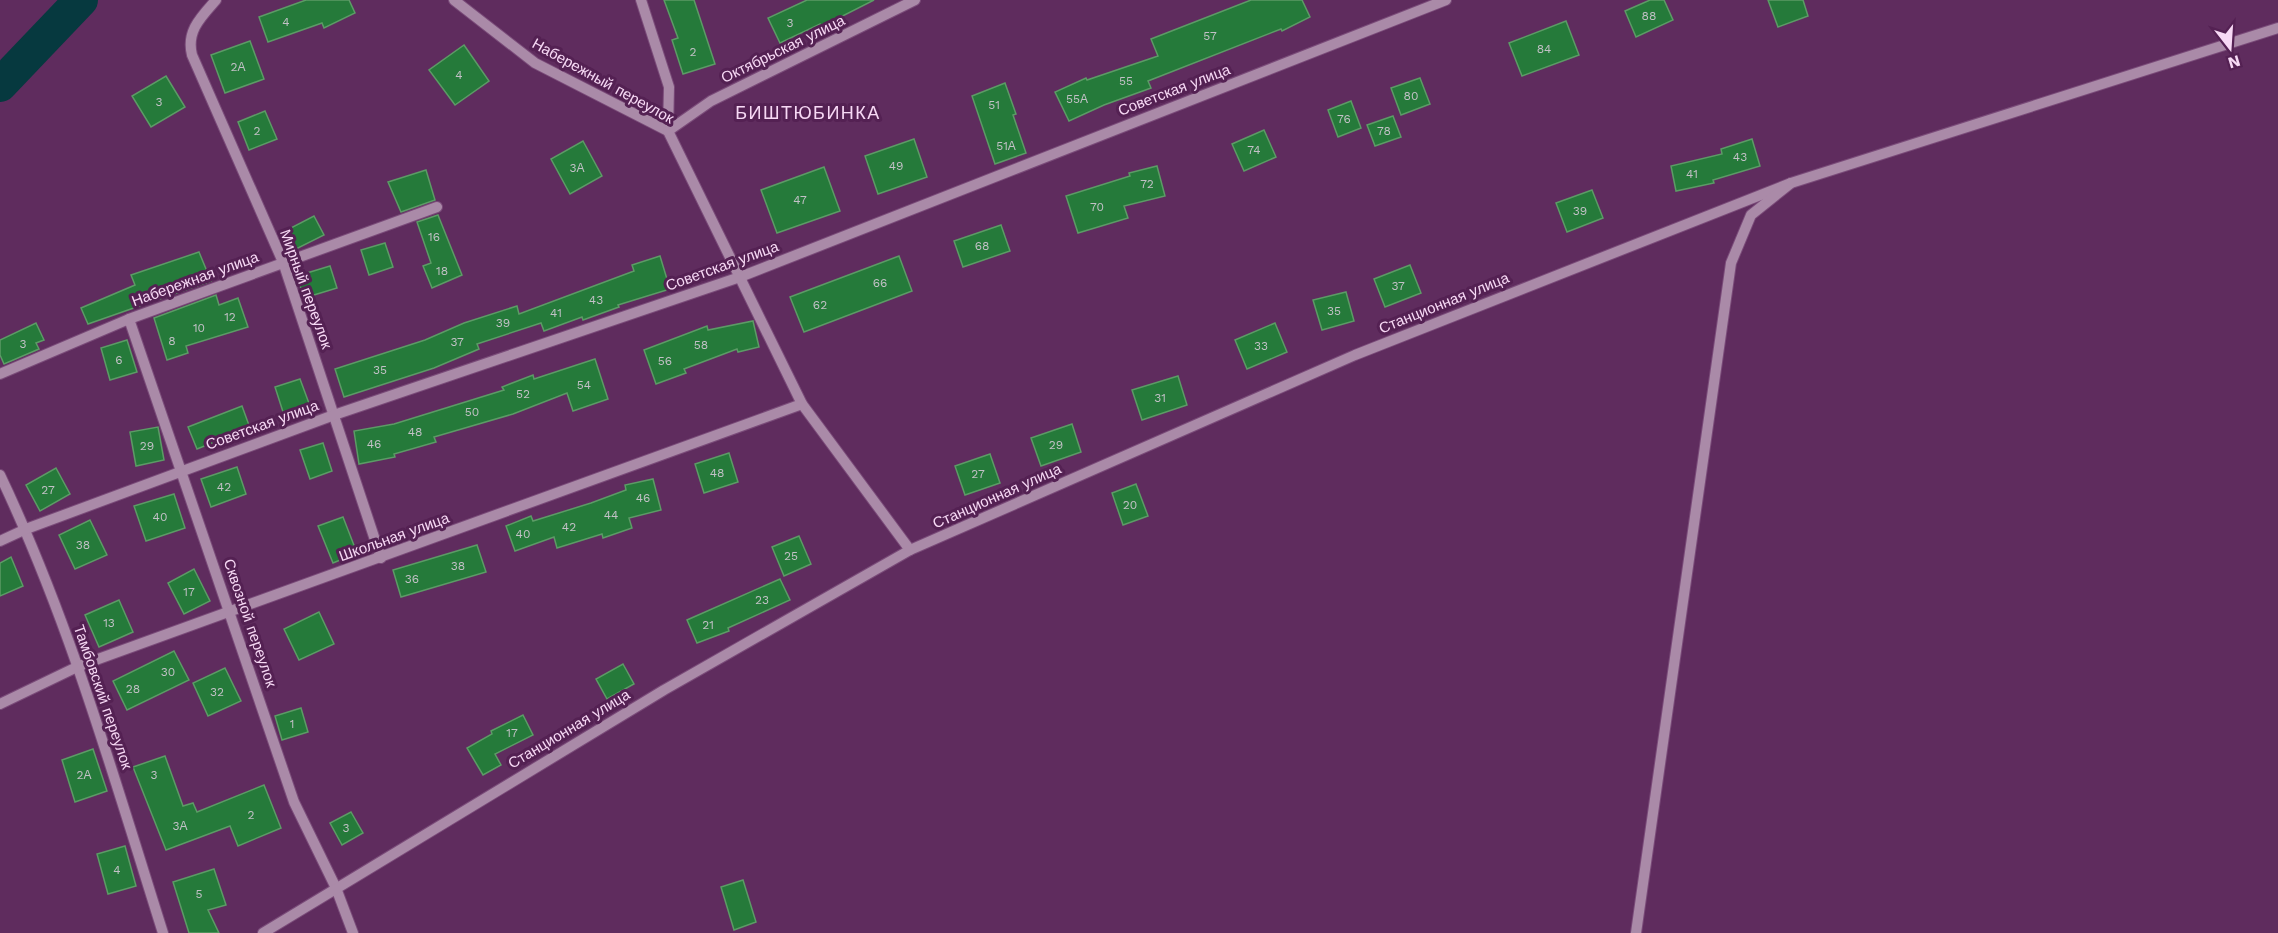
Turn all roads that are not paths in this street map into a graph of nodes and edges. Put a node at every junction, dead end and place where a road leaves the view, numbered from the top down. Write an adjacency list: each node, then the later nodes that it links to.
1 (216, 0): 10 (street, Мирный переулок)
2 (454, 0): 7 (street, Набережный переулок)
3 (641, 0): 7 (street)
4 (915, 0): 7 (street, Октябрьская улица)
5 (1446, 0): 11 (street, Советская улица)
6 (2278, 28): 8 (street, Станционная улица)
7 (668, 131): 11 (street, Набережный переулок)
8 (1791, 183): 20 (street, Станционная улица); 29 (street)
9 (437, 207): 10 (street, Набережная улица)
10 (283, 262): 12 (street, Набережная улица); 15 (street, Мирный переулок)
11 (740, 277): 14 (street, Набережный переулок); 15 (street, Советская улица)
12 (129, 319): 13 (street, Набережная улица); 16 (street, Сквозной переулок)
13 (0, 374)
14 (802, 404): 20 (street, Набережный переулок); 21 (street, Школьная улица)
15 (334, 415): 16 (street, Советская улица); 21 (street, Мирный переулок)
16 (180, 471): 18 (street, Советская улица); 22 (street, Сквозной переулок)
17 (0, 475): 18 (street, Тамбовский переулок)
18 (26, 529): 19 (street, Советская улица); 23 (street, Тамбовский переулок)
19 (0, 541)
20 (910, 550): 25 (street, Станционная улица)
21 (381, 558): 22 (street, Школьная улица)
22 (231, 612): 23 (street, Школьная улица); 25 (street, Сквозной переулок)
23 (79, 666): 24 (street, Школьная улица); 26 (street, Тамбовский переулок)
24 (0, 704)
25 (336, 888): 27 (street, Станционная улица); 28 (street, Сквозной переулок)
26 (164, 933)
27 (263, 933)
28 (353, 933)
29 (1636, 933)

